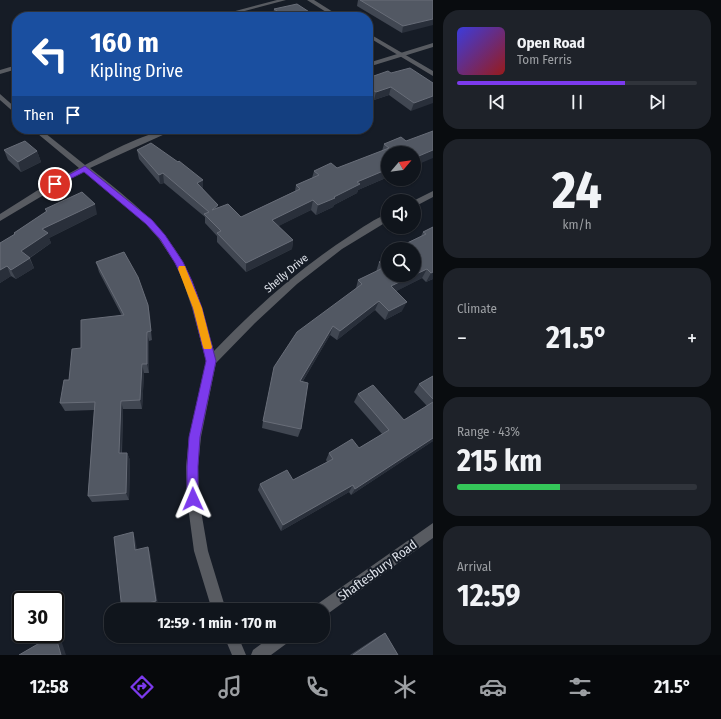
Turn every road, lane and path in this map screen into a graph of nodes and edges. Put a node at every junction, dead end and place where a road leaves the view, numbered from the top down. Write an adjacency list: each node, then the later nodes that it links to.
1 (283, 0): 3 (street)
2 (310, 0): 4 (street)
3 (236, 12)
4 (330, 12)
5 (373, 38): 7 (street)
6 (433, 45): 7 (street)
7 (400, 55): 8 (street); 11 (street)
8 (373, 63)
9 (12, 68): 10 (street)
10 (0, 72)
11 (433, 74)
12 (0, 96): 13 (street)
13 (12, 108)
14 (42, 134): 16 (street)
15 (159, 134): 16 (street)
16 (85, 168): 19 (street); 21 (street)
17 (433, 194): 18 (street)
18 (421, 200)
19 (0, 218)
20 (381, 221): 21 (street, Shelly Drive)
21 (211, 361): 23 (street)
22 (433, 530): 24 (street, Shaftesbury Road)
23 (217, 603)
24 (330, 604)
25 (234, 643): 27 (street)
26 (275, 643): 28 (street)
27 (239, 655)
28 (258, 655)

